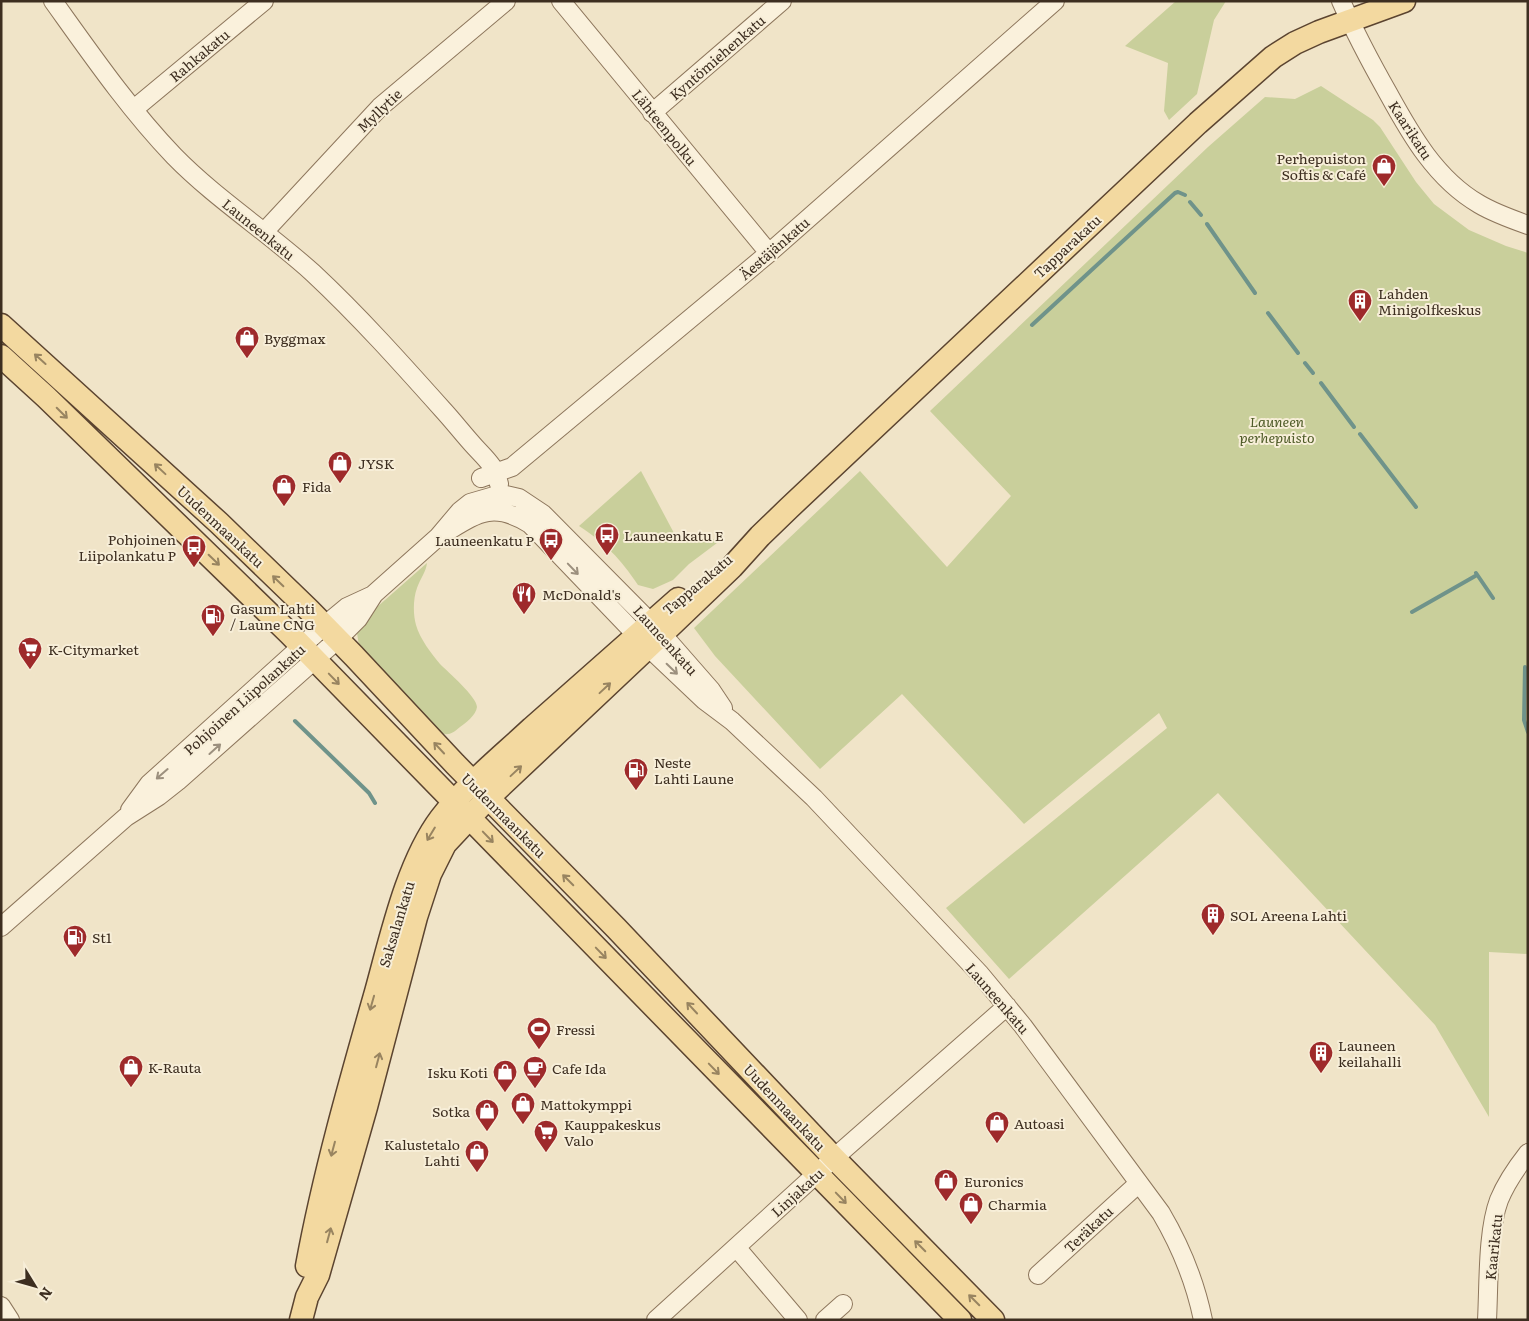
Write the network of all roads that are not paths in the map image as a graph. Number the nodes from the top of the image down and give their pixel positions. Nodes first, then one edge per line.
1 (53, 1) edge
2 (264, 1) edge
3 (506, 1) edge
4 (561, 1) edge
5 (782, 1) edge
6 (1055, 1) edge
7 (1404, 1) edge
8 (1345, 11) edge
9 (134, 109) junction
10 (652, 113) junction
11 (1528, 225) edge
12 (264, 232) junction
13 (768, 253) junction
14 (1, 325) edge
15 (1, 356) edge
16 (489, 476) junction
17 (494, 501) junction
18 (331, 633) junction
19 (650, 635) junction
20 (308, 653) junction
21 (480, 791) junction
22 (461, 809) junction
23 (1, 927) edge
24 (1006, 1006) junction
25 (1528, 1153) edge
26 (834, 1158) junction
27 (817, 1173) junction
28 (1139, 1183) junction
29 (736, 1247) junction
30 (1038, 1275) dead end
31 (843, 1304) dead end
32 (1, 1306) edge
33 (10, 1320) edge
34 (301, 1320) edge
35 (656, 1320) edge
36 (798, 1320) edge
37 (825, 1320) edge
38 (960, 1320) edge
39 (993, 1320) edge
40 (1203, 1320) edge
41 (1487, 1320) edge

1 - 9 street, Launeenkatu
2 - 9 street, Rahkakatu
3 - 12 street, Myllytie
4 - 10 street, Lähteenpolku
5 - 10 street, Kyntömiehenkatu
6 - 13 street, Äestäjänkatu
7 - 8 main road, Tapparakatu
8 - 11 street, Kaarikatu
8 - 19 main road, Tapparakatu
9 - 12 street, Launeenkatu
10 - 13 street, Lähteenpolku
12 - 16 street, Launeenkatu
13 - 16 street, Äestäjänkatu
18 -> 14 main road, Uudenmaankatu
15 -> 20 main road, Uudenmaankatu
16 - 17 street, Launeenkatu
17 - 18 street, Pohjoinen Liipolankatu
17 - 19 street, Launeenkatu
18 - 20 street, Pohjoinen Liipolankatu
21 -> 18 main road, Uudenmaankatu
19 - 21 main road, Saksalankatu
19 - 24 street, Launeenkatu
20 -> 22 main road, Uudenmaankatu
20 - 23 street, Pohjoinen Liipolankatu
21 - 22 main road, Saksalankatu
26 -> 21 main road, Uudenmaankatu
22 -> 27 main road, Uudenmaankatu
22 - 34 main road, Saksalankatu
24 - 26 street, Linjakatu
24 - 28 street, Launeenkatu
25 - 41 street, Kaarikatu
26 - 27 street, Linjakatu
39 -> 26 main road, Uudenmaankatu
27 - 29 street, Linjakatu
27 -> 38 main road, Uudenmaankatu
28 - 30 street, Teräkatu
28 - 40 street, Launeenkatu
29 - 35 street, Linjakatu
29 - 36 street
31 - 37 street
32 - 33 street

